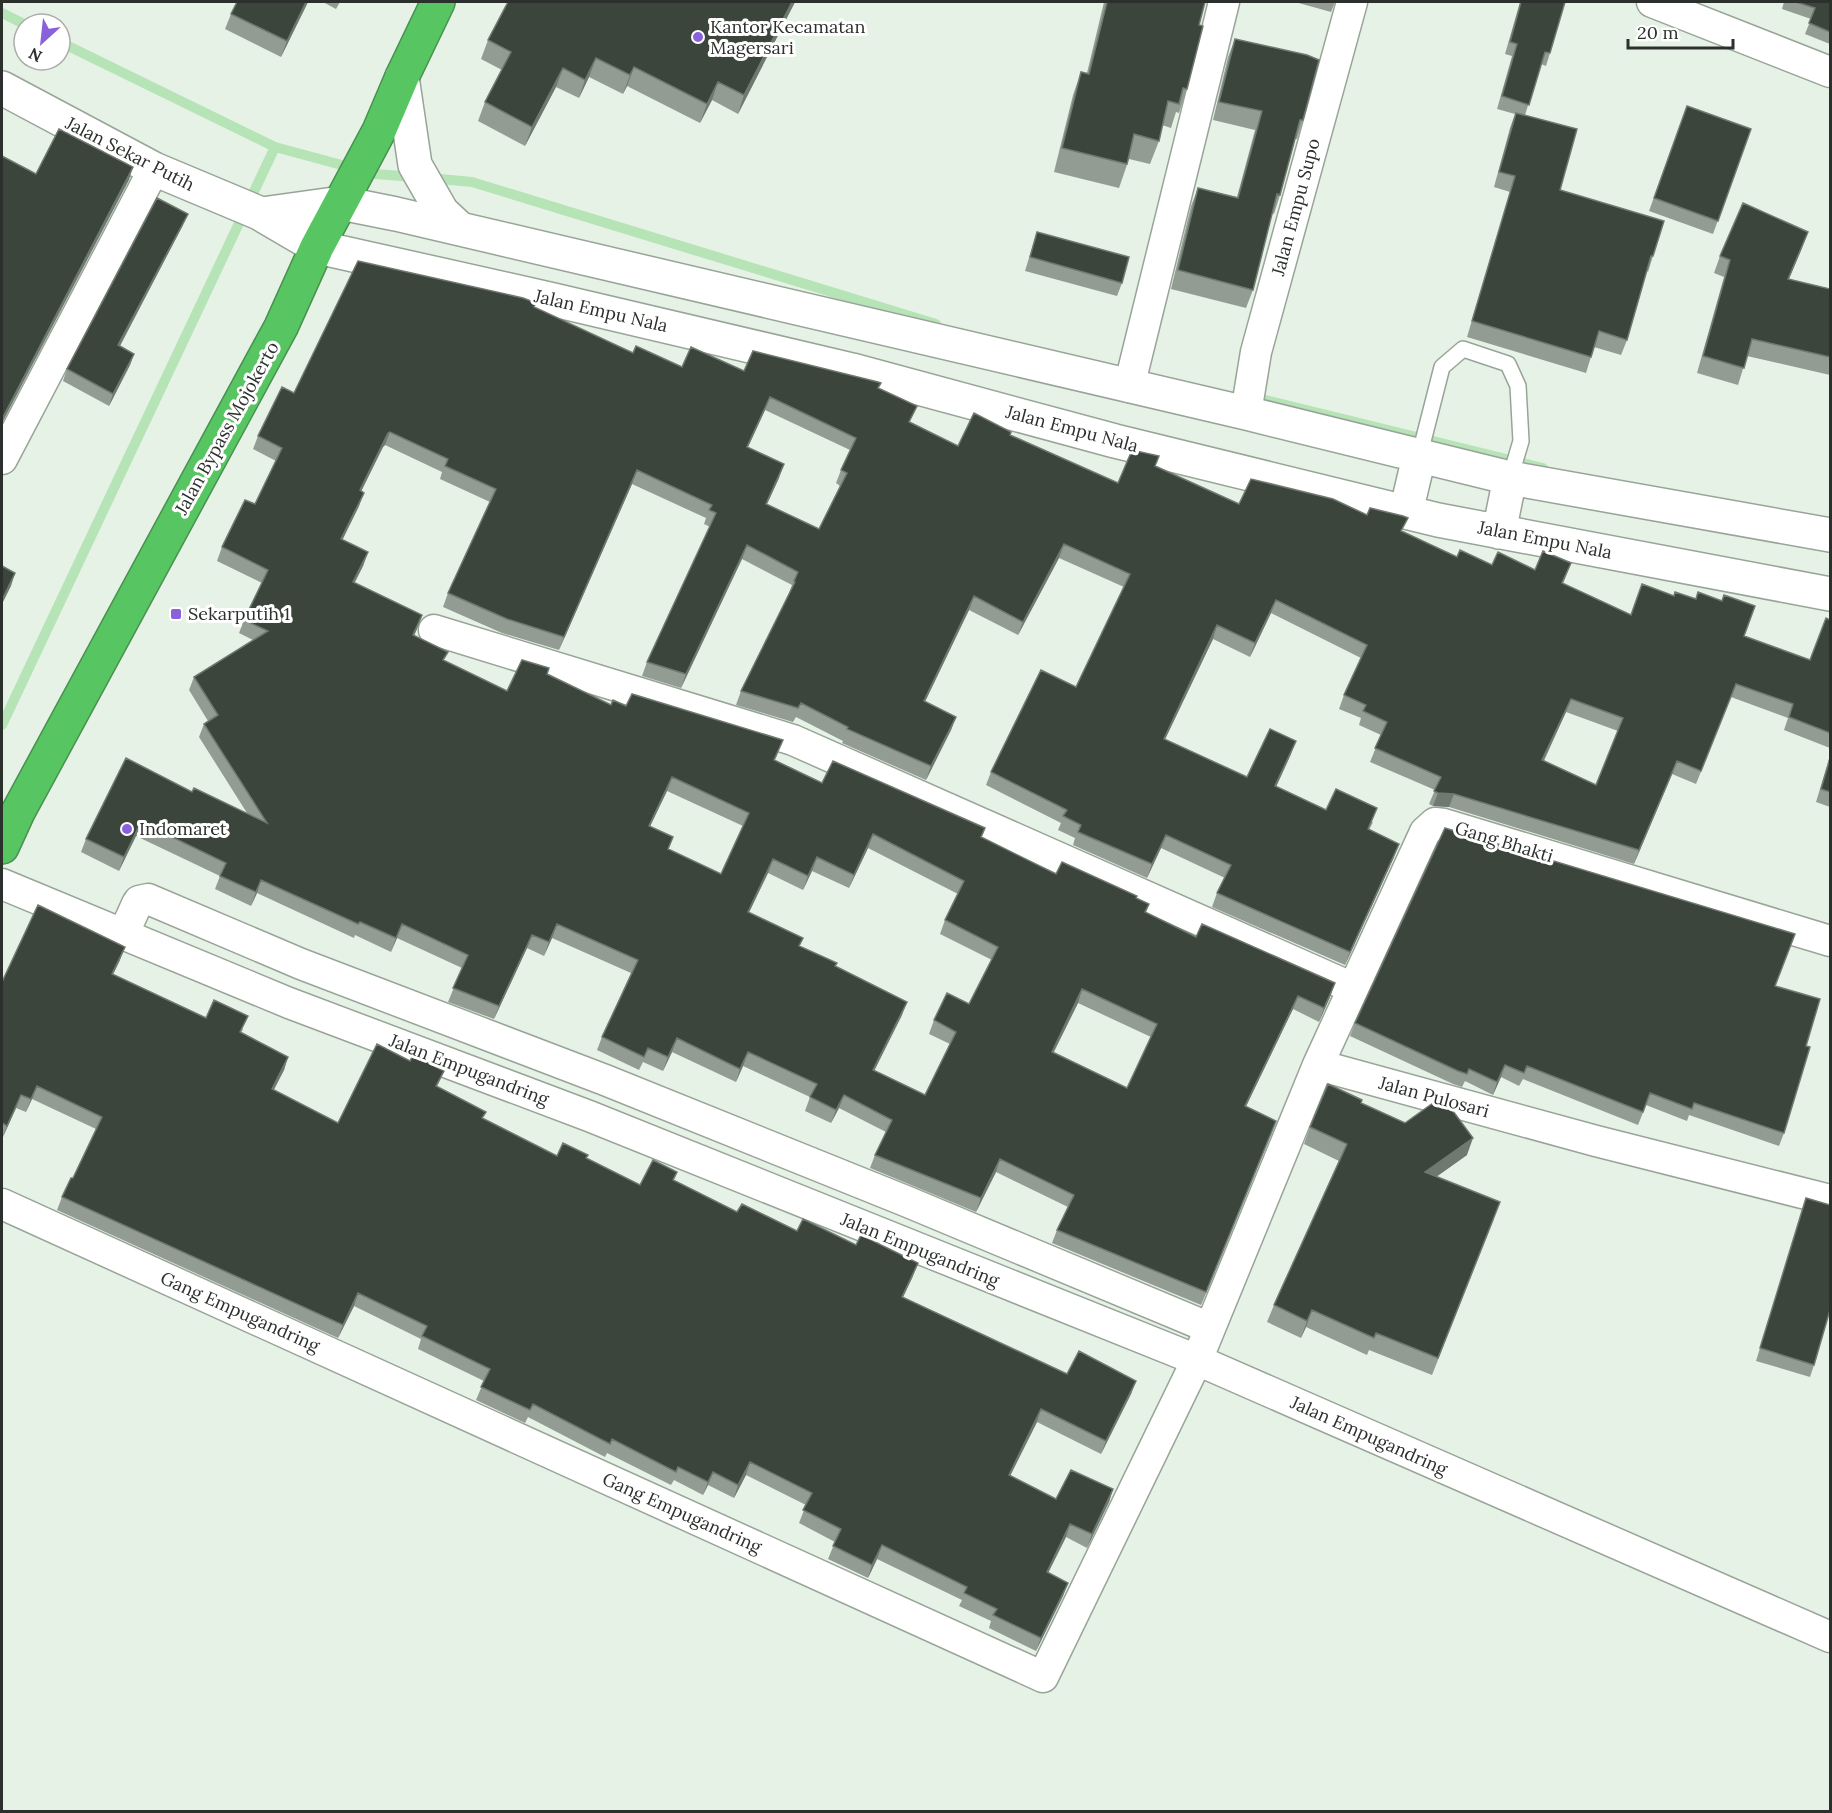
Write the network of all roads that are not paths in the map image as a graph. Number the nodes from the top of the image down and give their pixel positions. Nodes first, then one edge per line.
1 (438, 2) edge
2 (1224, 2) edge
3 (1352, 2) edge
4 (1652, 2) edge
5 (1717, 13) edge
6 (1830, 72) edge
7 (402, 77) junction
8 (2, 88) edge
9 (154, 169) junction
10 (347, 192) junction
11 (261, 213) junction
12 (450, 220) junction
13 (317, 247) junction
14 (1129, 387) junction
15 (1246, 413) junction
16 (1422, 443) junction
17 (2, 459) edge
18 (1515, 464) junction
19 (1406, 512) junction
20 (1499, 532) junction
21 (1830, 536) edge
22 (1830, 594) edge
23 (434, 630) dead end
24 (2, 847) edge
25 (2, 884) edge
26 (129, 920) junction
27 (1830, 941) edge
28 (295, 983) junction
29 (1353, 988) junction
30 (1318, 1065) junction
31 (597, 1097) junction
32 (1830, 1200) edge
33 (2, 1204) edge
34 (901, 1218) junction
35 (1204, 1342) junction
36 (1830, 1636) edge

1 - 7 highway, Jalan Bypass Mojokerto
2 - 14 street
3 - 15 street, Jalan Empu Supo
4 - 5 street
5 - 6 street
7 - 10 highway, Jalan Bypass Mojokerto
7 - 12 main road
8 - 9 main road, Jalan Sekar Putih
9 - 11 main road, Jalan Sekar Putih
9 - 17 street
10 - 11 main road
10 - 12 main road
10 - 13 highway, Jalan Bypass Mojokerto
11 - 13 main road, Jalan Sekar Putih
12 - 14 main road
13 - 19 main road, Jalan Empu Nala
13 - 24 highway, Jalan Bypass Mojokerto
14 - 15 main road
15 - 16 main road
16 - 18 main road
16 - 18 lane
16 - 19 main road
18 - 20 main road
18 - 21 main road
19 - 20 main road, Jalan Empu Nala
20 - 22 main road, Jalan Empu Nala
23 - 29 street
25 - 26 street, Jalan Empugandring
26 - 28 street, Jalan Empugandring
26 - 28 street
27 - 29 street, Gang Bhakti
28 - 31 street, Jalan Empugandring
28 - 31 street
29 - 30 street, Gang Bhakti
30 - 32 street, Jalan Pulosari
30 - 35 street
31 - 34 street, Jalan Empugandring
31 - 34 street
33 - 35 street, Gang Empugandring
34 - 35 street
34 - 35 street, Jalan Empugandring
35 - 36 street, Jalan Empugandring

